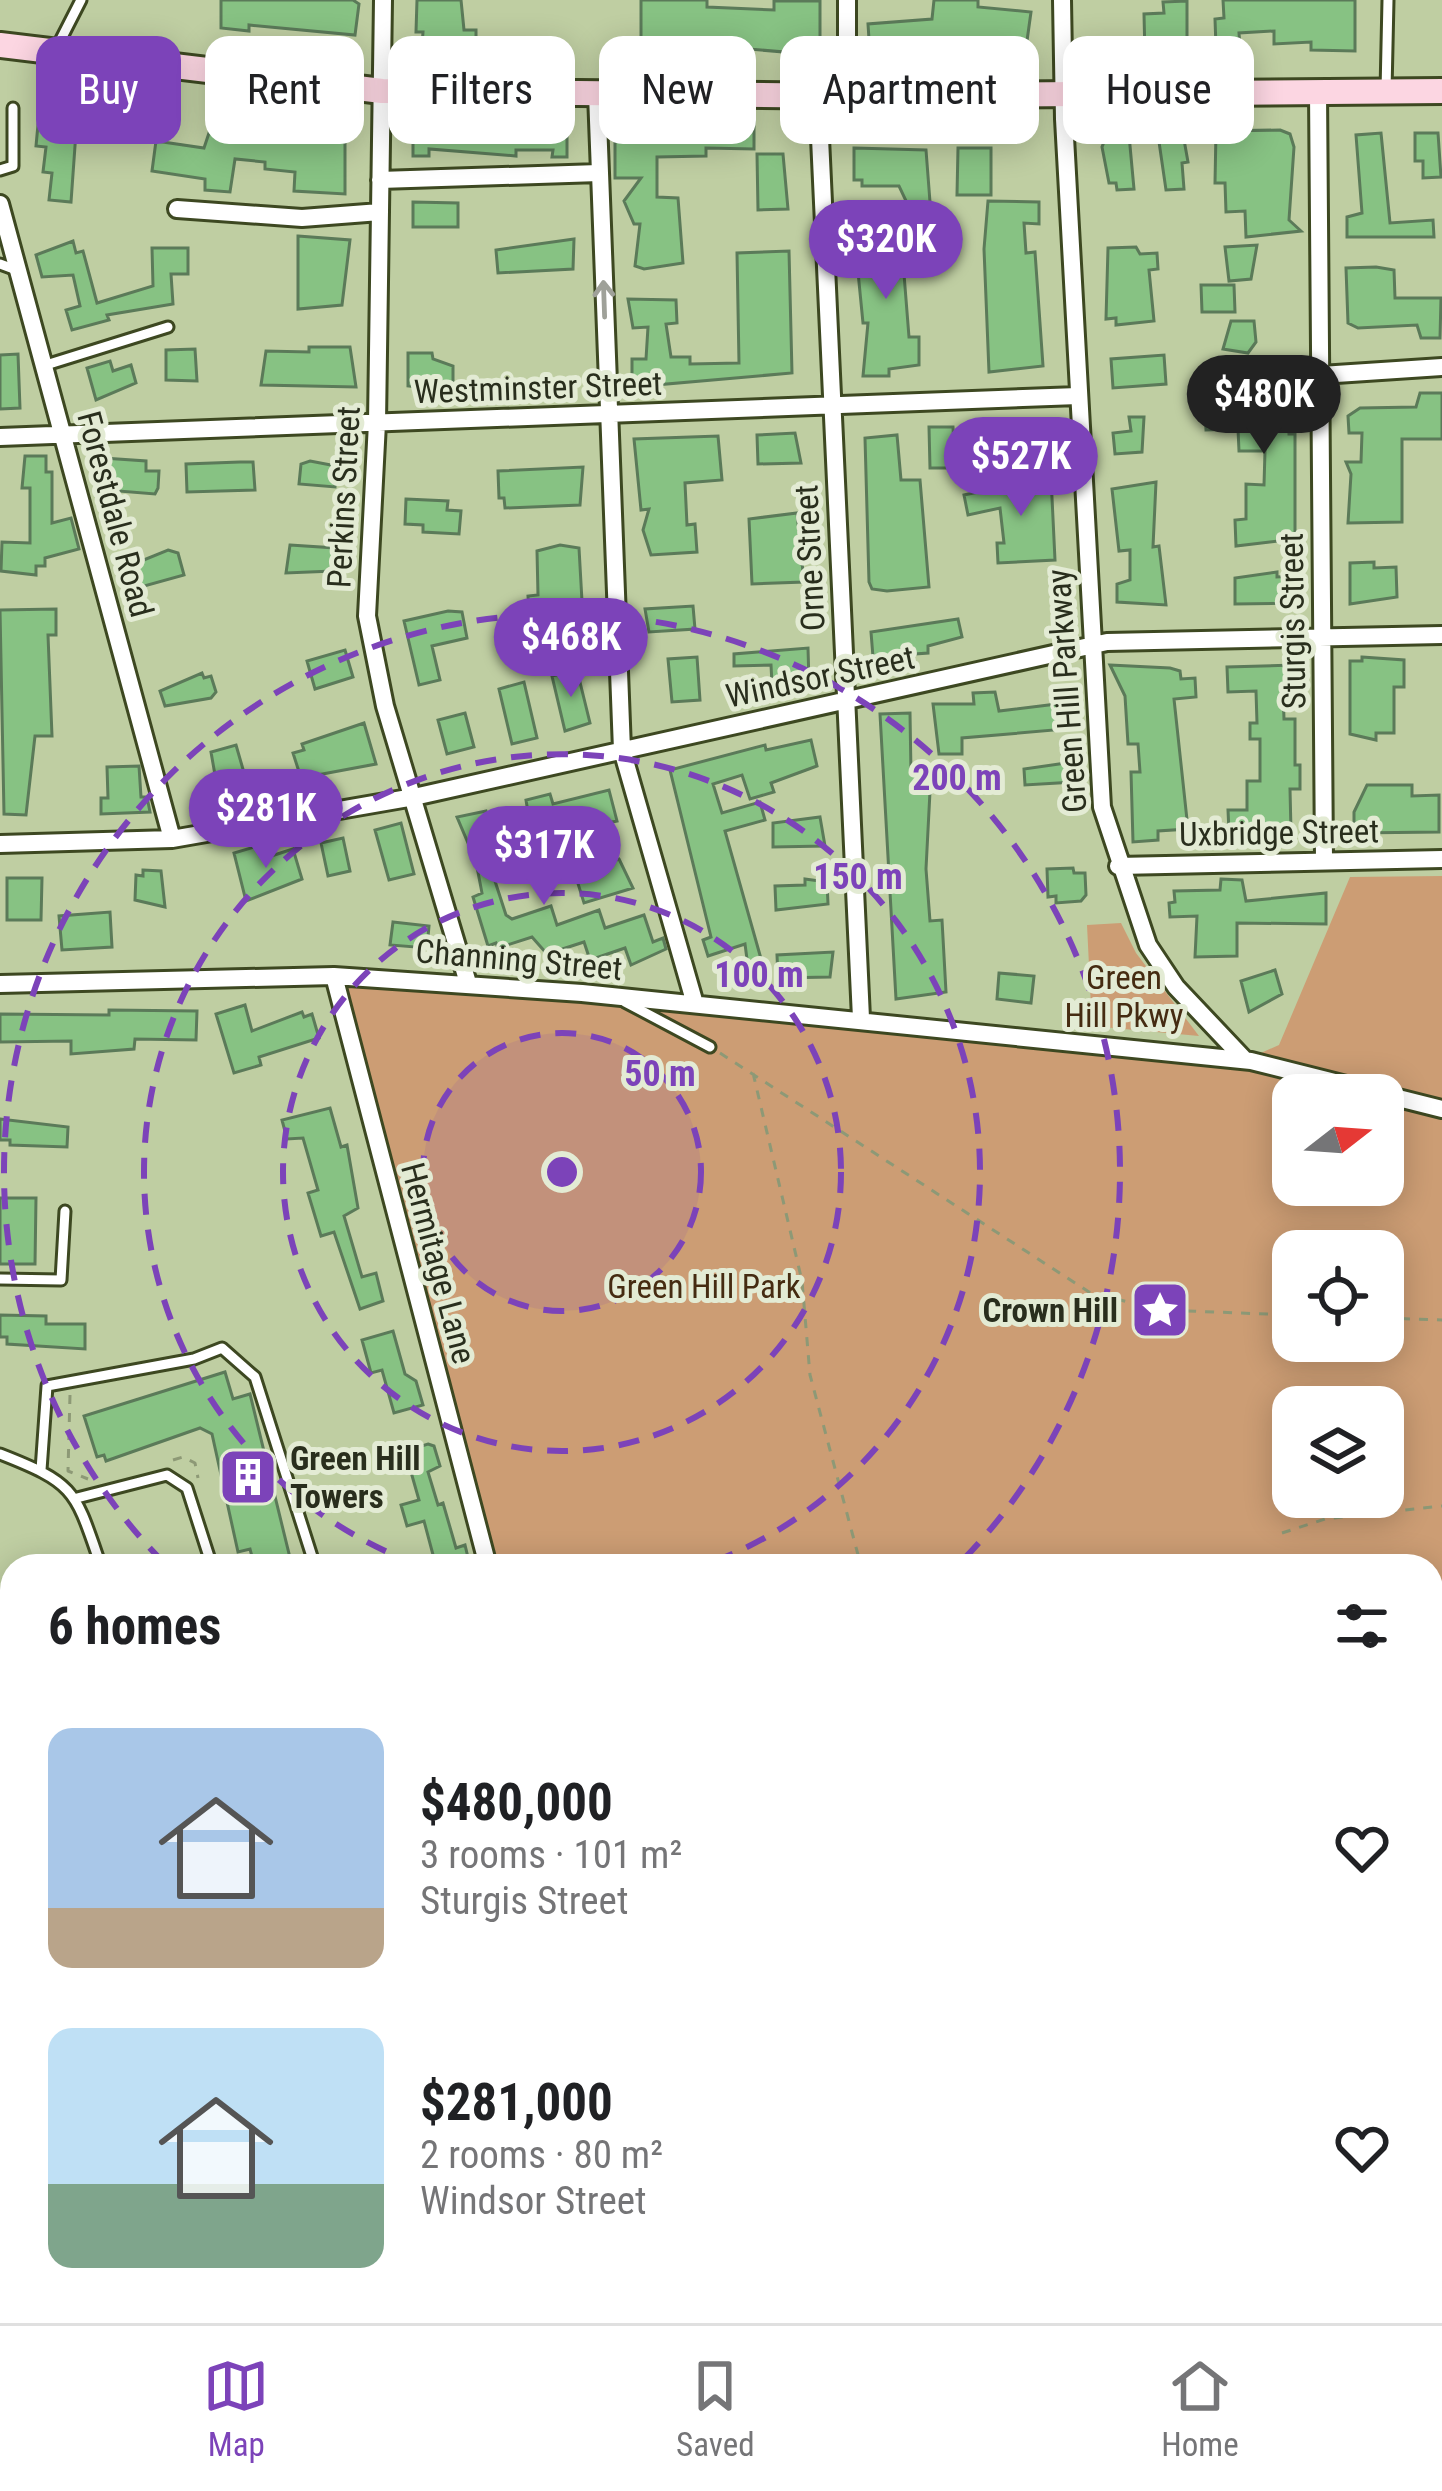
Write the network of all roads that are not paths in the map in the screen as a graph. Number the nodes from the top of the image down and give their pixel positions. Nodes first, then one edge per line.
1 (81, 0) edge
2 (383, 0) edge
3 (847, 0) edge
4 (1062, 0) edge
5 (1388, 0) edge
6 (63, 36) edge
7 (847, 36) edge
8 (0, 45) edge
9 (36, 50) edge
10 (181, 67) edge
11 (382, 91) junction
12 (1442, 91) edge
13 (1318, 92) junction
14 (1386, 92) junction
15 (1254, 93) edge
16 (597, 94) junction
17 (780, 95) edge
18 (1039, 96) edge
19 (1063, 96) joint
20 (13, 108) dead end
21 (820, 144) edge
22 (1065, 144) edge
23 (0, 170) edge
24 (598, 173) junction
25 (380, 180) junction
26 (0, 204) edge
27 (177, 209) dead end
28 (380, 212) junction
29 (0, 264) edge
30 (19, 271) junction
31 (168, 327) dead end
32 (46, 364) junction
33 (1442, 367) edge
34 (1322, 375) junction
35 (1078, 396) junction
36 (831, 407) junction
37 (609, 416) junction
38 (377, 423) junction
39 (65, 436) junction
40 (0, 437) edge
41 (1442, 635) edge
42 (1321, 639) junction
43 (1094, 647) junction
44 (848, 702) junction
45 (622, 750) junction
46 (414, 796) junction
47 (172, 839) junction
48 (0, 844) edge
49 (1442, 859) edge
50 (1324, 860) junction
51 (1118, 866) junction
52 (334, 976) junction
53 (468, 983) junction
54 (0, 984) edge
55 (615, 996) junction
56 (695, 1004) junction
57 (862, 1018) junction
58 (710, 1047) road end
59 (1245, 1060) junction
60 (1442, 1109) edge
61 (65, 1210) dead end
62 (0, 1279) edge
63 (0, 1454) edge
64 (41, 1470) junction
65 (77, 1498) junction
66 (97, 1554) edge
67 (208, 1554) edge
68 (312, 1554) edge
69 (485, 1554) edge

1 - 6 lane
2 - 11 street, Perkins Street
3 - 7 street
4 - 19 street, Green Hill Parkway
5 - 14 lane
8 - 9 main road
10 - 11 main road
11 - 16 main road
11 - 25 street, Perkins Street
12 - 14 main road
13 - 14 main road
13 - 15 main road
13 - 34 street, Sturgis Street
16 - 17 main road
16 - 24 street
18 - 19 main road
20 - 23 lane
21 - 36 street, Orne Street
22 - 35 street, Green Hill Parkway
24 - 25 street
37 -> 24 street
25 - 28 street, Perkins Street
26 - 30 street, Forestdale Road
27 - 28 street
28 - 38 street, Perkins Street
29 - 30 lane
30 - 32 street, Forestdale Road
31 - 32 lane
32 - 39 street, Forestdale Road
33 - 34 street
34 - 42 street, Sturgis Street
35 - 36 street, Westminster Street
35 - 43 street, Green Hill Parkway
36 - 37 street, Westminster Street
36 - 44 street, Orne Street
37 - 38 street, Westminster Street
37 - 45 street
38 - 39 street, Westminster Street
38 - 46 street, Perkins Street
39 - 40 street, Westminster Street
39 - 47 street, Forestdale Road
41 - 42 street, Windsor Street
42 - 43 street, Windsor Street
42 - 50 street, Sturgis Street
43 - 44 street, Windsor Street
43 - 51 street, Green Hill Parkway
44 - 45 street, Windsor Street
44 - 57 street, Orne Street
45 - 46 street, Windsor Street
45 - 56 street
46 - 47 street, Windsor Street
46 - 53 street, Perkins Street
47 - 48 street, Windsor Street
49 - 50 street, Uxbridge Street
50 - 51 street, Uxbridge Street
51 - 59 street, Green Hill Parkway
52 - 53 street, Channing Street
52 - 54 street, Channing Street
52 - 69 street, Hermitage Lane
53 - 55 street, Channing Street
55 - 56 street, Channing Street
55 - 58 lane
56 - 57 street, Channing Street
57 - 59 street, Channing Street
59 - 60 street
61 - 62 lane
63 - 64 lane
64 - 65 lane
64 - 68 lane
65 - 66 lane
65 - 67 lane

